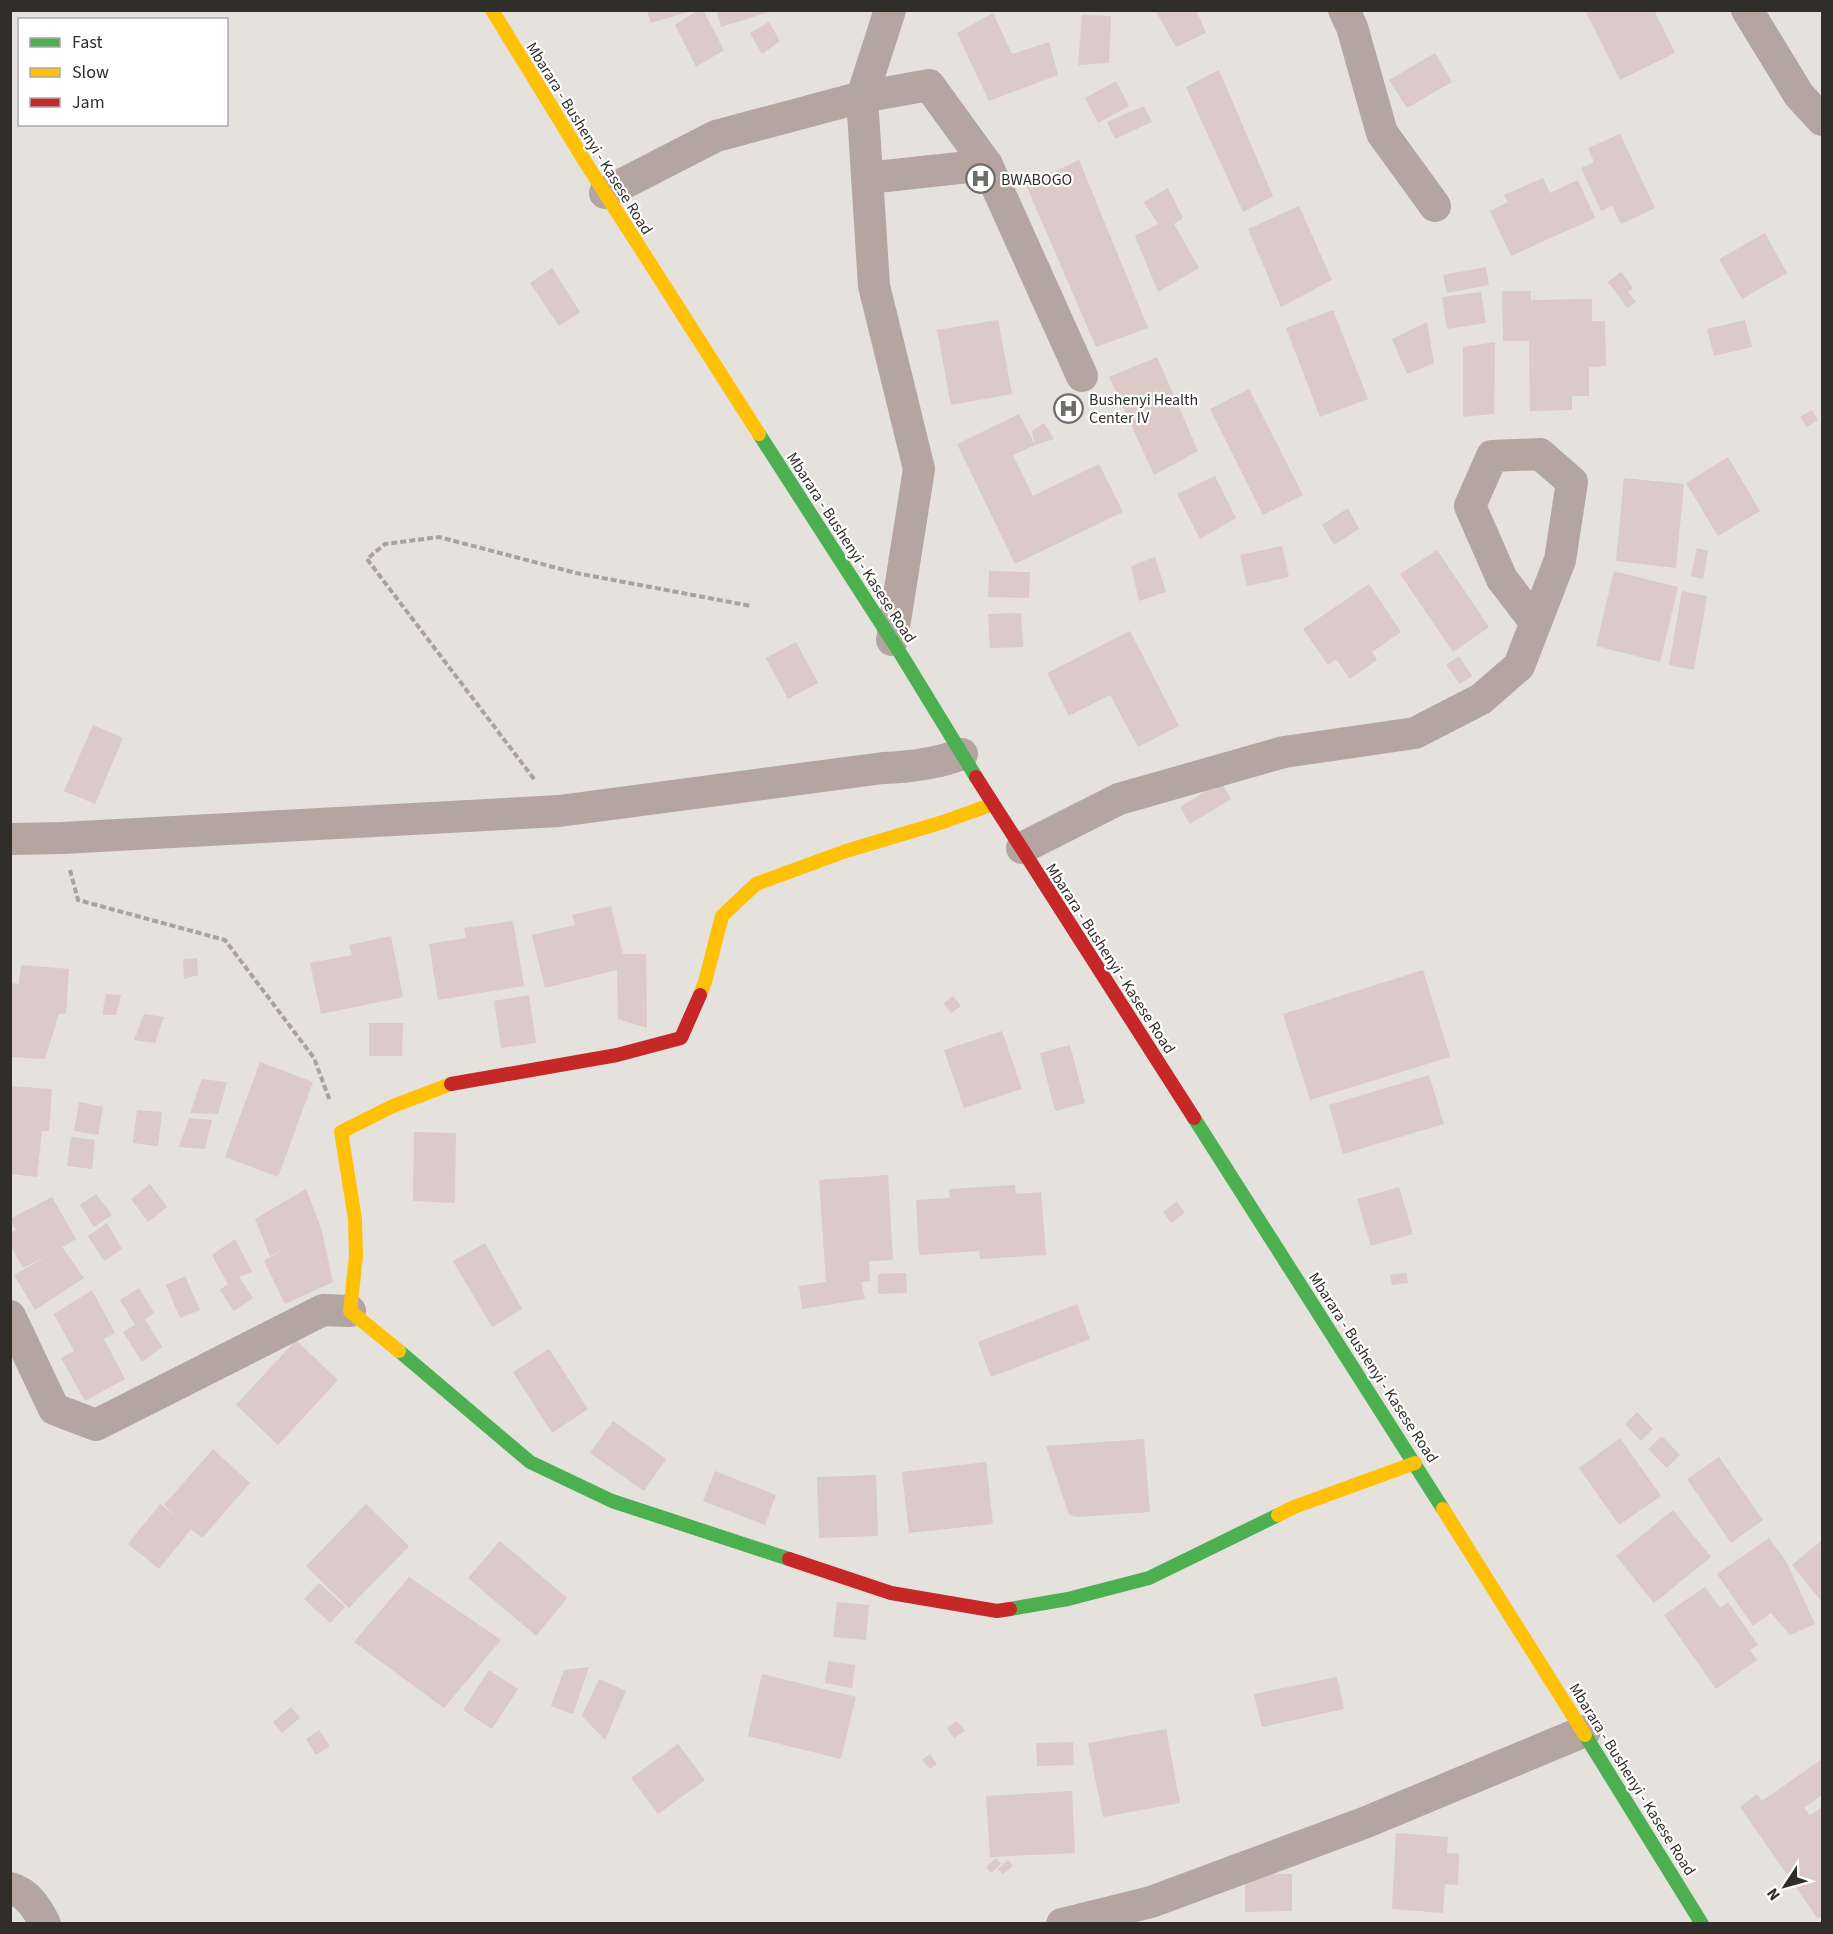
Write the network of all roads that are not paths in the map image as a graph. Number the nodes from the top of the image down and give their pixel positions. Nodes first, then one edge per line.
1 (492, 10) edge
2 (890, 10) edge
3 (1344, 10) edge
4 (1747, 10) edge
5 (862, 97) junction
6 (1822, 120) edge
7 (987, 165) junction
8 (867, 178) junction
9 (605, 193) junction
10 (1435, 206) dead end
11 (1082, 376) dead end
12 (1535, 622) junction
13 (892, 640) junction
14 (962, 754) junction
15 (993, 804) junction
16 (10, 839) edge
17 (1022, 848) junction
18 (350, 1311) junction
19 (10, 1316) edge
20 (1415, 1462) junction
21 (1585, 1731) junction
22 (10, 1888) edge
23 (1157, 1913) edge
24 (45, 1923) edge
25 (1062, 1923) edge
26 (1702, 1923) edge

1 - 9 main road, Mbarara - Bushenyi - Kasese Road
2 - 5 street
3 - 10 street
4 - 6 street
5 - 7 street
5 - 8 street
5 - 9 street
7 - 8 street
7 - 11 street
8 - 13 street
9 - 13 main road, Mbarara - Bushenyi - Kasese Road
12 - 12 street
12 - 17 street
13 - 14 main road, Mbarara - Bushenyi - Kasese Road
14 - 15 main road, Mbarara - Bushenyi - Kasese Road
14 - 16 street
15 - 17 main road, Mbarara - Bushenyi - Kasese Road
15 - 18 main road
17 - 20 main road, Mbarara - Bushenyi - Kasese Road
18 - 19 street
18 - 20 main road
20 - 21 main road, Mbarara - Bushenyi - Kasese Road
21 - 23 street
21 - 26 main road, Mbarara - Bushenyi - Kasese Road
22 - 24 street
23 - 25 street

